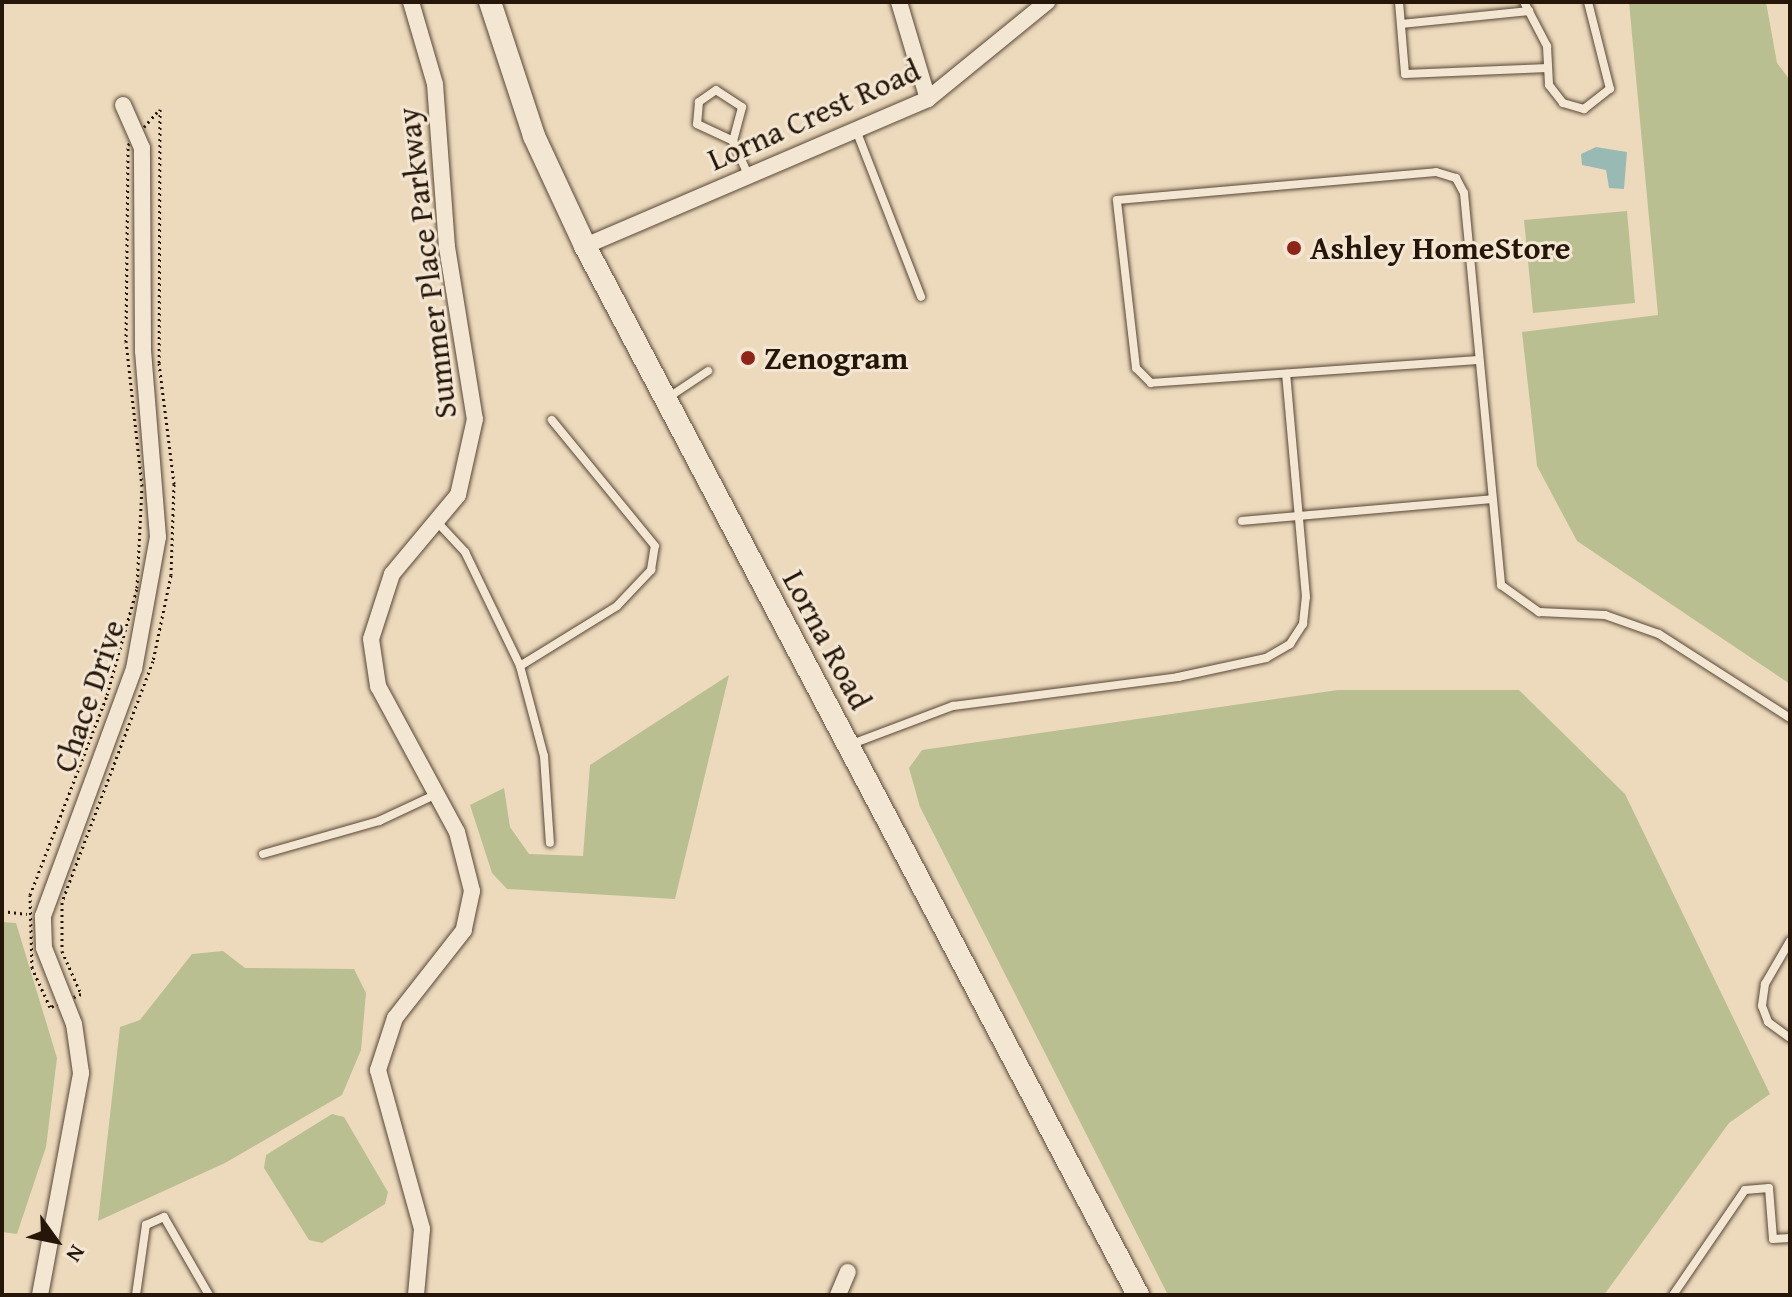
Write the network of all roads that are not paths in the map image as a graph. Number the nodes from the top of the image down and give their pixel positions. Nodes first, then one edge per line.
1 (411, 2) edge
2 (490, 2) edge
3 (899, 2) edge
4 (1047, 2) edge
5 (1399, 2) edge
6 (1588, 2) edge
7 (1527, 6) edge
8 (1401, 24) junction
9 (1548, 68) junction
10 (928, 99) junction
11 (123, 105) dead end
12 (856, 130) junction
13 (733, 141) junction
14 (749, 176) junction
15 (585, 246) junction
16 (921, 297) dead end
17 (1478, 360) junction
18 (708, 371) dead end
19 (1286, 374) junction
20 (665, 400) junction
21 (552, 420) dead end
22 (1491, 499) junction
23 (1299, 516) junction
24 (1242, 521) dead end
25 (438, 523) junction
26 (520, 666) junction
27 (1790, 718) edge
28 (847, 746) junction
29 (437, 794) junction
30 (550, 843) dead end
31 (263, 854) dead end
32 (1790, 941) edge
33 (1790, 1038) edge
34 (1790, 1238) edge
35 (848, 1272) dead end
36 (40, 1295) edge
37 (136, 1295) edge
38 (209, 1295) edge
39 (416, 1295) edge
40 (838, 1295) edge
41 (1138, 1295) edge
42 (1673, 1295) edge

1 - 25 street, Summer Place Parkway
2 - 15 street, Lorna Road
3 - 10 street
4 - 10 street, Lorna Crest Road
5 - 8 lane
6 - 9 lane
7 - 8 lane
7 - 9 lane
8 - 9 lane
10 - 12 street, Lorna Crest Road
11 - 36 street, Chace Drive
12 - 14 street, Lorna Crest Road
12 - 16 lane
13 - 13 lane
13 - 14 lane
14 - 15 street, Lorna Crest Road
15 - 20 street, Lorna Road
17 - 19 lane
17 - 19 lane
17 - 22 lane
18 - 20 lane
19 - 23 lane
20 - 28 street, Lorna Road
21 - 26 lane
22 - 23 lane
22 - 27 lane
23 - 24 lane
23 - 28 lane
25 - 26 lane
25 - 29 street, Summer Place Parkway
26 - 30 lane
28 - 41 street, Lorna Road
29 - 31 lane
29 - 39 street, Summer Place Parkway
32 - 33 lane
34 - 42 lane
35 - 40 street
37 - 38 lane

